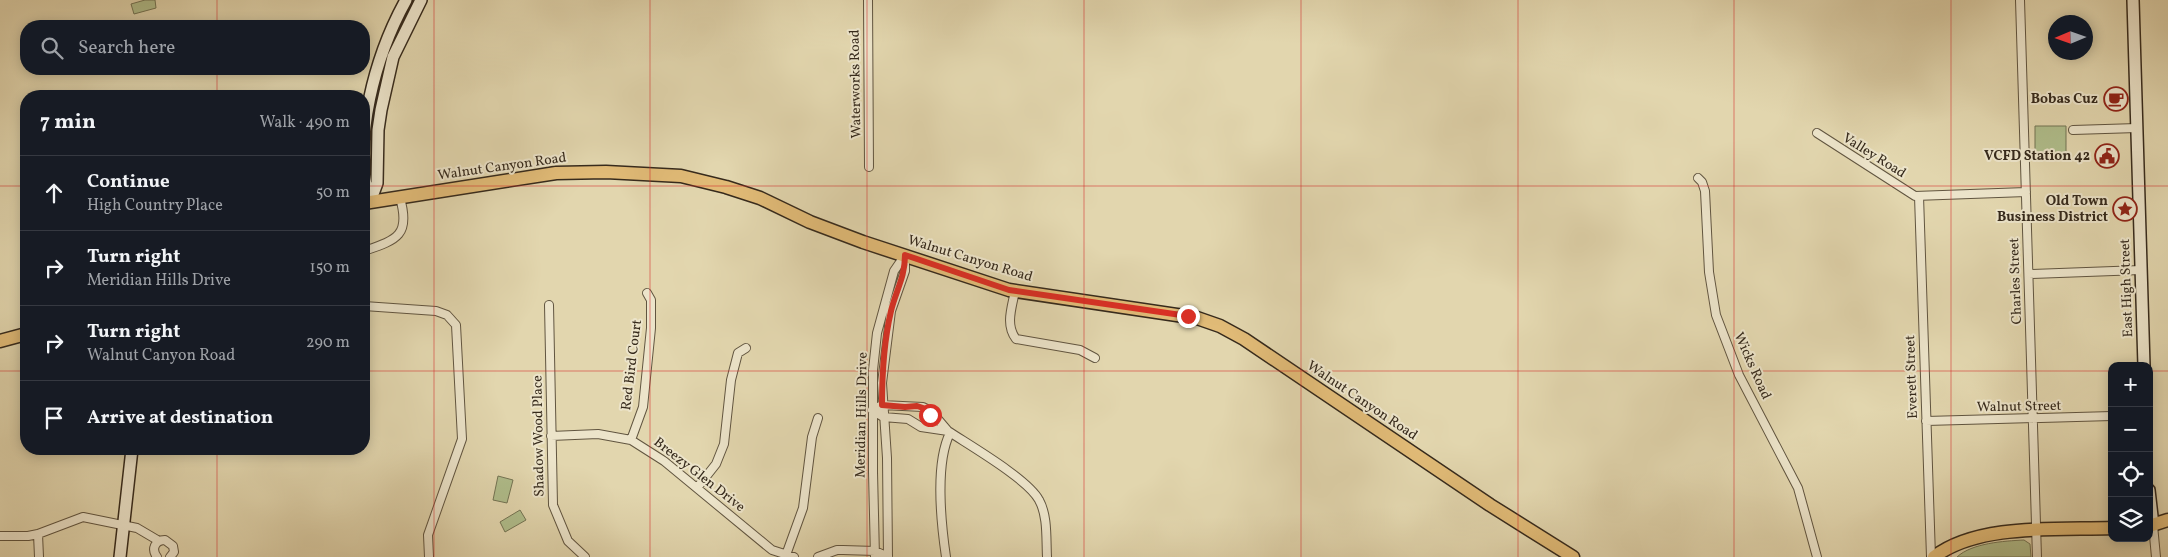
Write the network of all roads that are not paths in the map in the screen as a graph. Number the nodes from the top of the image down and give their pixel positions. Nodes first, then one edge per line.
1 (406, 0) edge
2 (421, 0) edge
3 (868, 0) edge
4 (2020, 0) edge
5 (2133, 0) edge
6 (370, 105) edge
7 (2137, 128) junction
8 (2073, 130) dead end
9 (1817, 133) dead end
10 (869, 167) dead end
11 (1698, 178) dead end
12 (2026, 192) junction
13 (1919, 196) junction
14 (370, 197) edge
15 (400, 198) junction
16 (370, 203) edge
17 (370, 249) edge
18 (905, 255) junction
19 (2141, 270) junction
20 (2029, 274) junction
21 (1015, 291) junction
22 (647, 293) dead end
23 (549, 305) dead end
24 (370, 306) edge
25 (20, 336) edge
26 (0, 341) edge
27 (746, 348) dead end
28 (1096, 358) dead end
29 (2144, 362) edge
30 (882, 405) junction
31 (872, 410) junction
32 (929, 410) junction
33 (2108, 416) edge
34 (883, 417) junction
35 (818, 418) dead end
36 (2034, 420) junction
37 (1926, 421) junction
38 (921, 427) junction
39 (949, 432) junction
40 (551, 436) junction
41 (631, 440) junction
42 (131, 455) edge
43 (698, 488) junction
44 (2168, 520) edge
45 (2153, 524) edge
46 (2153, 525) edge
47 (124, 526) junction
48 (2108, 528) edge
49 (2168, 528) edge
50 (2036, 531) junction
51 (38, 534) junction
52 (0, 536) edge
53 (2153, 538) edge
54 (159, 541) junction
55 (875, 554) edge
56 (786, 555) junction
57 (831, 555) edge
58 (40, 557) edge
59 (120, 557) edge
60 (157, 557) edge
61 (170, 557) edge
62 (429, 557) edge
63 (585, 557) edge
64 (794, 557) edge
65 (818, 557) edge
66 (888, 557) edge
67 (946, 557) edge
68 (1047, 557) edge
69 (1573, 557) edge
70 (1816, 557) edge
71 (1933, 557) edge
72 (2037, 557) edge
73 (2156, 557) edge

1 - 6 street
2 - 14 street
3 - 10 street, Waterworks Road
4 - 12 street, Charles Street
5 - 7 street, East High Street
7 - 8 street
7 - 19 street, East High Street
9 - 13 street, Valley Road
11 - 70 street, Wicks Road
12 - 13 street
12 - 20 street, Charles Street
13 - 37 street, Everett Street
15 - 16 main road, Walnut Canyon Road
15 - 17 street
15 - 18 main road, Walnut Canyon Road
18 - 21 main road, Walnut Canyon Road
18 - 30 street, Meridian Hills Drive
18 - 31 street, Meridian Hills Drive
19 - 20 street
19 - 29 street, East High Street
20 - 36 street, Charles Street
21 - 28 street
21 - 69 main road, Walnut Canyon Road
22 - 41 street, Red Bird Court
23 - 40 street, Shadow Wood Place
24 - 62 street
25 - 26 main road
27 - 43 street
30 - 31 street
30 - 32 street
30 - 34 street, Meridian Hills Drive
31 - 34 street
31 - 55 street, Meridian Hills Drive
32 - 38 street
32 - 39 street
33 - 36 street, Walnut Street
34 - 38 street
34 - 66 street, Meridian Hills Drive
35 - 56 street
36 - 37 street, Walnut Street
36 - 50 street, Charles Street
37 - 71 street, Everett Street
38 - 39 street
39 - 67 street
39 - 68 street
40 - 41 street, Breezy Glen Drive
40 - 63 street, Shadow Wood Place
41 - 43 street, Breezy Glen Drive
42 - 47 street
43 - 56 street, Breezy Glen Drive
44 - 45 main road
46 - 49 main road
47 - 51 street
47 - 54 street
47 - 59 street
48 - 50 main road
50 - 71 main road
50 - 72 street, Charles Street
51 - 52 street
51 - 58 street
53 - 73 street
54 - 60 street
54 - 61 street
55 - 57 street
55 - 66 street
56 - 64 street, Breezy Glen Drive
57 - 65 street

